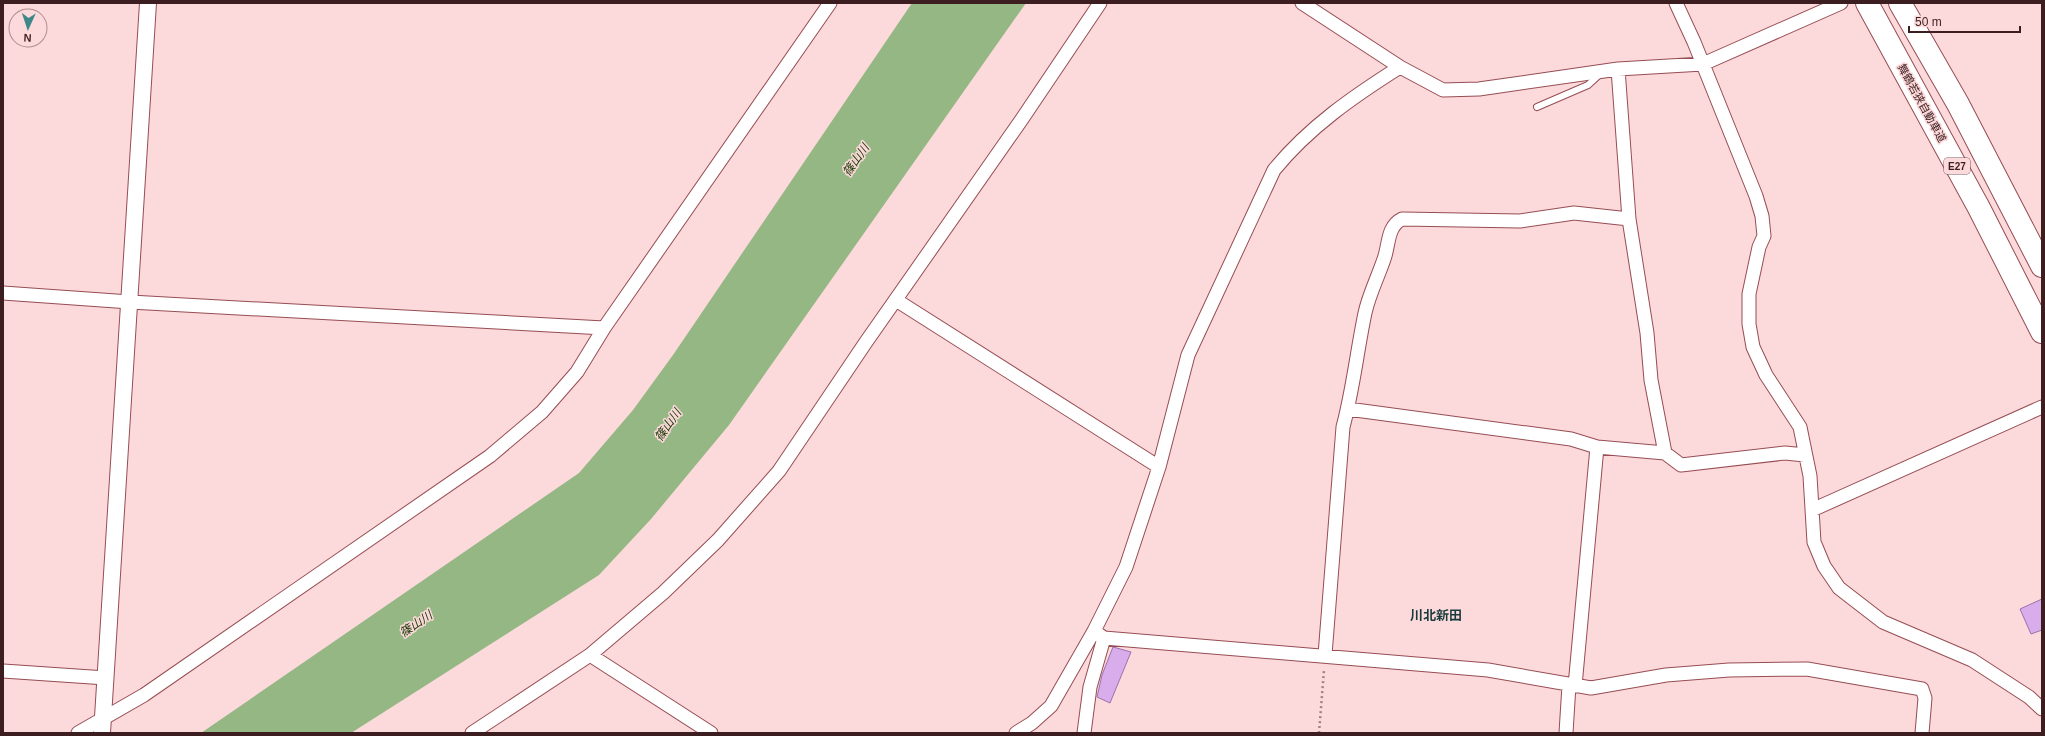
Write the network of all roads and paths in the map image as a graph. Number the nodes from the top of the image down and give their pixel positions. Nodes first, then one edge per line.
1 (148, 3) edge
2 (830, 3) edge
3 (1100, 3) edge
4 (1302, 3) edge
5 (1676, 3) edge
6 (1842, 3) edge
7 (1867, 3) edge
8 (1900, 3) edge
9 (1703, 64) junction
10 (1400, 67) junction
11 (1618, 69) junction
12 (1603, 71) junction
13 (1537, 107) dead end
14 (1629, 219) junction
15 (2042, 266) edge
16 (3, 293) edge
17 (896, 300) junction
18 (130, 302) junction
19 (604, 328) junction
20 (2042, 332) edge
21 (2042, 407) edge
22 (1348, 409) junction
23 (1597, 447) junction
24 (1665, 453) junction
25 (1805, 455) junction
26 (1159, 467) junction
27 (1812, 510) junction
28 (1099, 635) junction
29 (590, 655) junction
30 (1324, 655) junction
31 (3, 672) edge
32 (106, 678) junction
33 (1572, 686) junction
34 (2042, 709) edge
35 (102, 727) edge
36 (78, 733) edge
37 (472, 733) edge
38 (711, 733) edge
39 (1016, 733) edge
40 (1084, 733) edge
41 (1319, 733) edge
42 (1566, 733) edge
43 (1922, 733) edge

1 - 18 street
2 - 19 street
3 - 17 street
4 - 10 street
5 - 9 street
6 - 9 street
7 - 20 highway, 舞鶴若狭自動車道 / E27
8 - 15 highway, E27
9 - 11 street
9 - 25 street
10 - 12 street
10 - 26 street
11 - 12 street
11 - 14 street
12 - 13 lane
14 - 22 street
14 - 24 street
16 - 18 street
17 - 26 street
17 - 29 street
18 - 19 street
18 - 32 street
19 - 35 street
21 - 27 street
22 - 23 street
22 - 30 street
23 - 24 street
23 - 33 street
24 - 25 street
25 - 27 street
26 - 28 street
27 - 34 street
28 - 30 street
28 - 39 street
28 - 40 street
29 - 37 street
29 - 38 street
30 - 33 street
30 - 41 path
31 - 32 street
32 - 35 street
33 - 42 street
33 - 43 street
35 - 36 street

